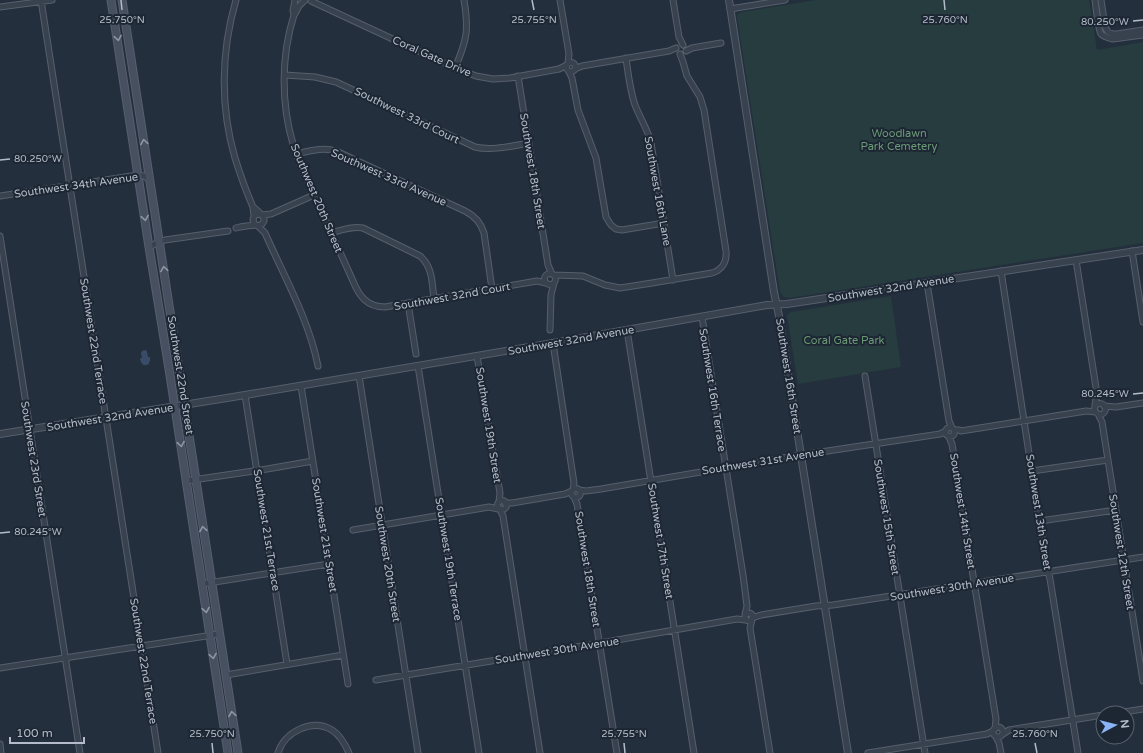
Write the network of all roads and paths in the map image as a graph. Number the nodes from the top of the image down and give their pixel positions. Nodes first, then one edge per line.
1 (41, 0) edge
2 (52, 0) edge
3 (112, 0) edge
4 (122, 0) edge
5 (236, 0) edge
6 (295, 0) edge
7 (305, 0) edge
8 (464, 0) edge
9 (560, 0) edge
10 (673, 0) edge
11 (729, 0) edge
12 (785, 0) edge
13 (1094, 0) edge
14 (1101, 0) edge
15 (311, 1) edge
16 (0, 7) edge
17 (730, 9) junction
18 (294, 14) junction
19 (1143, 30) edge
20 (1106, 34) junction
21 (1143, 35) edge
22 (721, 43) dead end
23 (681, 49) junction
24 (626, 58) junction
25 (571, 67) junction
26 (455, 68) junction
27 (285, 75) junction
28 (518, 76) junction
29 (529, 143) junction
30 (296, 154) junction
31 (138, 175) junction
32 (150, 181) junction
33 (70, 185) junction
34 (314, 195) junction
35 (0, 196) edge
36 (253, 207) junction
37 (271, 214) junction
38 (261, 215) junction
39 (253, 218) junction
40 (264, 222) junction
41 (664, 223) junction
42 (257, 225) junction
43 (244, 226) junction
44 (236, 228) dead end
45 (228, 231) dead end
46 (264, 232) junction
47 (331, 233) junction
48 (0, 236) edge
49 (160, 242) junction
50 (149, 247) junction
51 (1143, 250) edge
52 (1132, 251) junction
53 (1076, 260) junction
54 (548, 265) junction
55 (1001, 271) junction
56 (553, 275) junction
57 (545, 276) junction
58 (565, 276) junction
59 (673, 280) junction
60 (537, 281) junction
61 (554, 282) junction
62 (927, 282) junction
63 (547, 283) junction
64 (492, 289) junction
65 (156, 294) junction
66 (551, 295) junction
67 (168, 296) junction
68 (434, 299) junction
69 (368, 303) joint
70 (408, 304) junction
71 (777, 304) junction
72 (702, 317) junction
73 (1143, 322) edge
74 (550, 330) dead end
75 (627, 330) junction
76 (552, 343) junction
77 (416, 354) dead end
78 (478, 356) junction
79 (318, 366) dead end
80 (418, 366) junction
81 (358, 376) junction
82 (865, 376) dead end
83 (301, 386) junction
84 (1097, 394) junction
85 (245, 395) junction
86 (1143, 403) edge
87 (185, 405) junction
88 (1095, 405) junction
89 (1103, 405) junction
90 (175, 406) junction
91 (1116, 407) junction
92 (1086, 411) junction
93 (1097, 413) junction
94 (1105, 413) junction
95 (106, 417) junction
96 (1025, 421) junction
97 (1102, 422) junction
98 (30, 429) junction
99 (950, 432) junction
100 (0, 434) edge
101 (875, 444) junction
102 (801, 455) junction
103 (1108, 460) junction
104 (313, 461) junction
105 (726, 468) junction
106 (257, 470) junction
107 (1032, 471) junction
108 (196, 479) junction
109 (651, 480) junction
110 (186, 481) junction
111 (576, 493) junction
112 (502, 505) junction
113 (1116, 510) junction
114 (442, 515) junction
115 (1040, 521) junction
116 (382, 526) junction
117 (353, 530) dead end
118 (1143, 557) edge
119 (1124, 560) junction
120 (329, 564) junction
121 (1048, 572) junction
122 (273, 573) junction
123 (212, 583) junction
124 (974, 583) junction
125 (202, 584) junction
126 (900, 595) junction
127 (825, 605) junction
128 (749, 617) junction
129 (675, 630) junction
130 (220, 634) junction
131 (210, 635) junction
132 (600, 643) junction
133 (141, 646) junction
134 (343, 655) junction
135 (525, 655) junction
136 (65, 658) junction
137 (287, 664) junction
138 (465, 665) junction
139 (0, 668) edge
140 (226, 675) junction
141 (405, 675) junction
142 (216, 676) junction
143 (376, 680) dead end
144 (1143, 681) edge
145 (348, 684) dead end
146 (1095, 716) edge
147 (1072, 720) junction
148 (998, 732) junction
149 (0, 744) edge
150 (923, 744) junction
151 (1, 753) edge
152 (80, 753) edge
153 (158, 753) edge
154 (228, 753) edge
155 (238, 753) edge
156 (278, 753) edge
157 (349, 753) edge
158 (418, 753) edge
159 (479, 753) edge
160 (540, 753) edge
161 (617, 753) edge
162 (694, 753) edge
163 (770, 753) edge
164 (848, 753) edge
165 (868, 753) edge
166 (925, 753) edge
167 (1001, 753) edge
168 (1078, 753) edge

1 - 2 street
1 - 16 street
1 - 33 street, Southwest 22nd Terrace
3 -> 31 main road, Southwest 22nd Street
32 -> 4 main road, Southwest 22nd Street
5 - 36 street
6 - 18 street, Southwest 20th Street
7 - 18 street, Southwest 20th Street
8 - 26 street
9 - 25 street
10 - 23 street
11 - 17 street, Southwest 16th Street
12 - 17 street
13 - 20 street
14 - 20 street
15 - 26 street, Coral Gate Drive
17 - 71 street, Southwest 16th Street
18 - 27 street, Southwest 20th Street
19 - 20 street
20 - 21 street
22 - 23 street, Coral Gate Drive
23 - 24 street, Coral Gate Drive
23 - 59 street
24 - 25 street, Coral Gate Drive
24 - 41 street, Southwest 16th Lane
25 - 28 street, Coral Gate Drive
25 - 41 street
26 - 28 street, Coral Gate Drive
27 - 29 street, Southwest 33rd Court
27 - 30 street, Southwest 20th Street
28 - 29 street, Southwest 18th Street
29 - 54 street, Southwest 18th Street
30 - 34 street, Southwest 20th Street
30 - 64 street, Southwest 33rd Avenue
31 - 32 street, Southwest 34th Avenue
31 - 33 street, Southwest 34th Avenue
31 -> 50 main road, Southwest 22nd Street
32 - 49 main road, Southwest 22nd Street
33 - 35 street, Southwest 34th Avenue
33 - 95 street, Southwest 22nd Terrace
34 - 37 street
34 - 47 street, Southwest 20th Street
36 - 38 street
36 - 39 street
37 - 38 street
37 - 40 street
38 - 39 street
38 - 40 street
39 - 42 street
39 - 43 street
40 - 42 street
40 - 46 street
41 - 59 street, Southwest 16th Lane
42 - 43 street
42 - 46 street
43 - 44 street
45 - 49 street
46 - 79 street
47 - 68 street
47 - 69 street, Southwest 20th Street
48 - 98 street, Southwest 23rd Street
49 - 50 street
67 -> 49 main road, Southwest 22nd Street
50 - 65 main road, Southwest 22nd Street
51 - 52 street, Southwest 32nd Avenue
52 - 53 street, Southwest 32nd Avenue
52 - 73 street
53 - 55 street, Southwest 32nd Avenue
53 - 84 street
54 - 56 street, Southwest 18th Street
54 - 57 street, Southwest 18th Street
55 - 62 street, Southwest 32nd Avenue
55 - 96 street, Southwest 13th Street
56 - 57 street
56 - 58 street
56 - 61 street
57 - 60 street, Southwest 32nd Court
57 - 63 street
58 - 59 street
58 - 61 street
60 - 63 street, Southwest 32nd Court
60 - 64 street, Southwest 32nd Court
61 - 63 street
61 - 66 street
62 - 71 street, Southwest 32nd Avenue
62 - 99 street
63 - 66 street
64 - 68 street, Southwest 32nd Court
65 - 67 main road
65 - 90 main road, Southwest 22nd Street
66 - 74 street
67 - 87 main road, Southwest 22nd Street
68 - 70 street, Southwest 32nd Court
69 - 70 street, Southwest 32nd Court
70 - 77 street
71 - 72 street, Southwest 32nd Avenue
71 - 102 street, Southwest 16th Street
72 - 75 street, Southwest 32nd Avenue
72 - 105 street, Southwest 16th Terrace
75 - 76 street, Southwest 32nd Avenue
75 - 109 street, Southwest 17th Street
76 - 78 street, Southwest 32nd Avenue
76 - 111 street
78 - 80 street, Southwest 32nd Avenue
78 - 112 street, Southwest 19th Street
80 - 81 street, Southwest 32nd Avenue
80 - 114 street, Southwest 19th Terrace
81 - 83 street, Southwest 32nd Avenue
81 - 116 street, Southwest 20th Street
82 - 101 street, Southwest 15th Street
83 - 85 street, Southwest 32nd Avenue
83 - 104 street, Southwest 21st Street
84 - 88 street
84 - 89 street
85 - 87 street, Southwest 32nd Avenue
85 - 106 street, Southwest 21st Terrace
86 - 91 street
87 - 90 street, Southwest 32nd Avenue
87 - 108 main road, Southwest 22nd Street
88 - 89 street
88 - 92 street
88 - 93 street
89 - 91 street
89 - 94 street
90 - 95 street, Southwest 32nd Avenue
90 -> 110 main road, Southwest 22nd Street
91 - 94 street
92 - 93 street
92 - 96 street
93 - 94 street
93 - 97 street, Southwest 12th Street
94 - 97 street, Southwest 12th Street
95 - 98 street, Southwest 32nd Avenue
95 - 133 street, Southwest 22nd Terrace
96 - 99 street
96 - 107 street, Southwest 13th Street
97 - 103 street, Southwest 12th Street
98 - 100 street, Southwest 32nd Avenue
98 - 136 street, Southwest 23rd Street
99 - 101 street, Southwest 31st Avenue
99 - 124 street, Southwest 14th Street
101 - 102 street, Southwest 31st Avenue
101 - 126 street, Southwest 15th Street
102 - 105 street, Southwest 31st Avenue
102 - 127 street, Southwest 16th Street
103 - 107 street
103 - 113 street, Southwest 12th Street
104 - 106 street
104 - 120 street, Southwest 21st Street
105 - 109 street, Southwest 31st Avenue
105 - 128 street, Southwest 16th Terrace
106 - 108 street
106 - 122 street, Southwest 21st Terrace
107 - 115 street, Southwest 13th Street
108 - 110 street
123 -> 108 main road, Southwest 22nd Street
109 - 111 street, Southwest 31st Avenue
109 - 129 street, Southwest 17th Street
110 - 125 main road, Southwest 22nd Street
111 - 112 street
111 - 132 street, Southwest 18th Street
112 - 114 street
112 - 135 street
113 - 115 street
113 - 119 street, Southwest 12th Street
114 - 116 street
114 - 138 street, Southwest 19th Terrace
115 - 121 street, Southwest 13th Street
116 - 117 street
116 - 141 street, Southwest 20th Street
118 - 119 street, Southwest 30th Avenue
119 - 121 street, Southwest 30th Avenue
119 - 144 street, Southwest 12th Street
120 - 122 street
120 - 134 street, Southwest 21st Street
121 - 124 street, Southwest 30th Avenue
121 - 147 street, Southwest 13th Street
122 - 123 street
122 - 137 street, Southwest 21st Terrace
123 - 125 street
123 - 130 main road, Southwest 22nd Street
124 - 126 street, Southwest 30th Avenue
124 - 148 street, Southwest 14th Street
125 -> 131 main road, Southwest 22nd Street
126 - 127 street, Southwest 30th Avenue
126 - 150 street, Southwest 15th Street
127 - 128 street, Southwest 30th Avenue
127 - 164 street, Southwest 16th Street
128 - 129 street, Southwest 30th Avenue
128 - 163 street, Southwest 16th Terrace
129 - 132 street, Southwest 30th Avenue
129 - 162 street, Southwest 17th Street
130 - 131 street
130 - 140 main road, Southwest 22nd Street
131 - 133 street
131 -> 142 main road, Southwest 22nd Street
132 - 135 street, Southwest 30th Avenue
132 - 161 street, Southwest 18th Street
133 - 136 street
133 - 153 street, Southwest 22nd Terrace
134 - 137 street
134 - 145 street, Southwest 21st Street
135 - 138 street, Southwest 30th Avenue
135 - 160 street
136 - 139 street
136 - 152 street, Southwest 23rd Street
137 - 140 street
138 - 141 street, Southwest 30th Avenue
138 - 159 street, Southwest 19th Terrace
140 - 142 main road
155 -> 140 main road, Southwest 22nd Street
141 - 143 street, Southwest 30th Avenue
141 - 158 street, Southwest 20th Street
142 - 154 main road, Southwest 22nd Street
146 - 147 street
147 - 148 street
147 - 168 street, Southwest 13th Street
148 - 150 street
148 - 167 street, Southwest 14th Street
149 - 151 street
150 - 165 street
150 - 166 street, Southwest 15th Street
156 - 157 street

